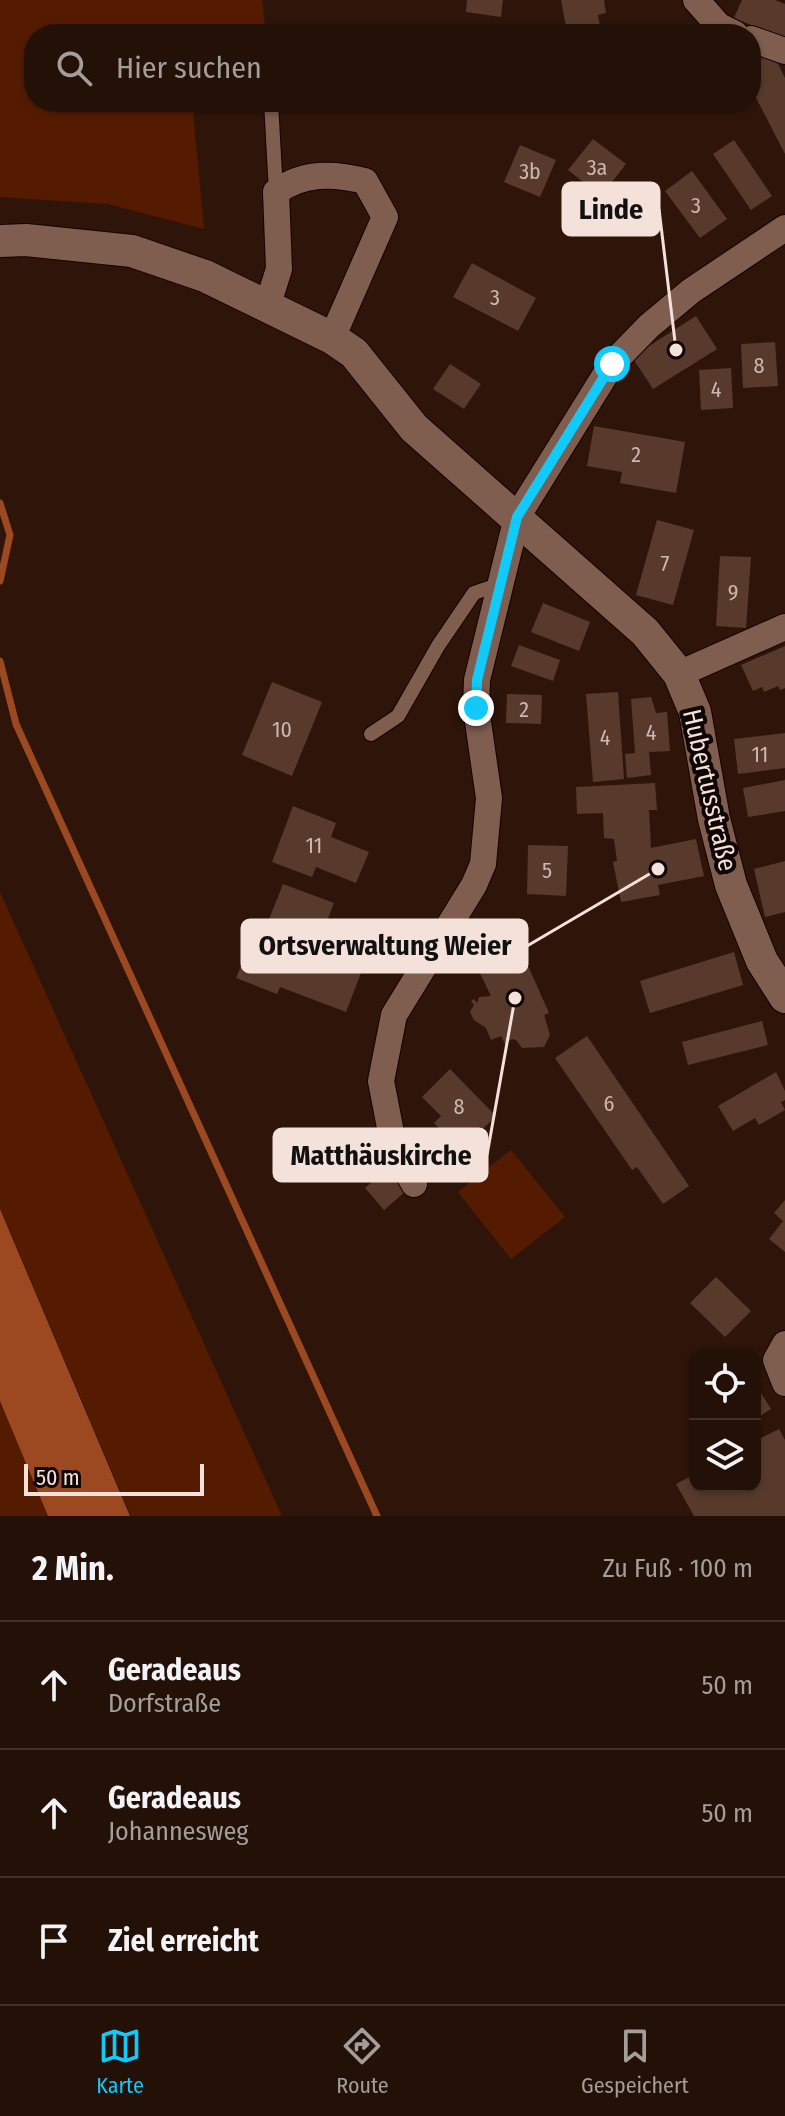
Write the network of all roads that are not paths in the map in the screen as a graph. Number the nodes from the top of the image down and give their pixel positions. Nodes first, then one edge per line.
1 (696, 0) edge
2 (717, 24) edge
3 (761, 43) edge
4 (785, 51) edge
5 (272, 112) edge
6 (276, 192) junction
7 (785, 228) edge
8 (0, 241) edge
9 (267, 307) junction
10 (332, 338) junction
11 (517, 517) junction
12 (500, 584) junction
13 (785, 627) edge
14 (679, 674) junction
15 (371, 734) dead end
16 (785, 997) edge
17 (414, 1184) dead end
18 (785, 1344) edge
19 (785, 1383) edge

1 - 2 street
3 - 4 street
5 - 6 lane
6 - 9 street
6 - 10 street
7 - 11 street
8 - 9 street, Hubertusstraße
9 - 10 street, Hubertusstraße
10 - 11 street, Hubertusstraße
11 - 12 street
11 - 14 street, Hubertusstraße
12 - 15 lane
12 - 17 street
13 - 14 street
14 - 16 street, Hubertusstraße
18 - 19 street

